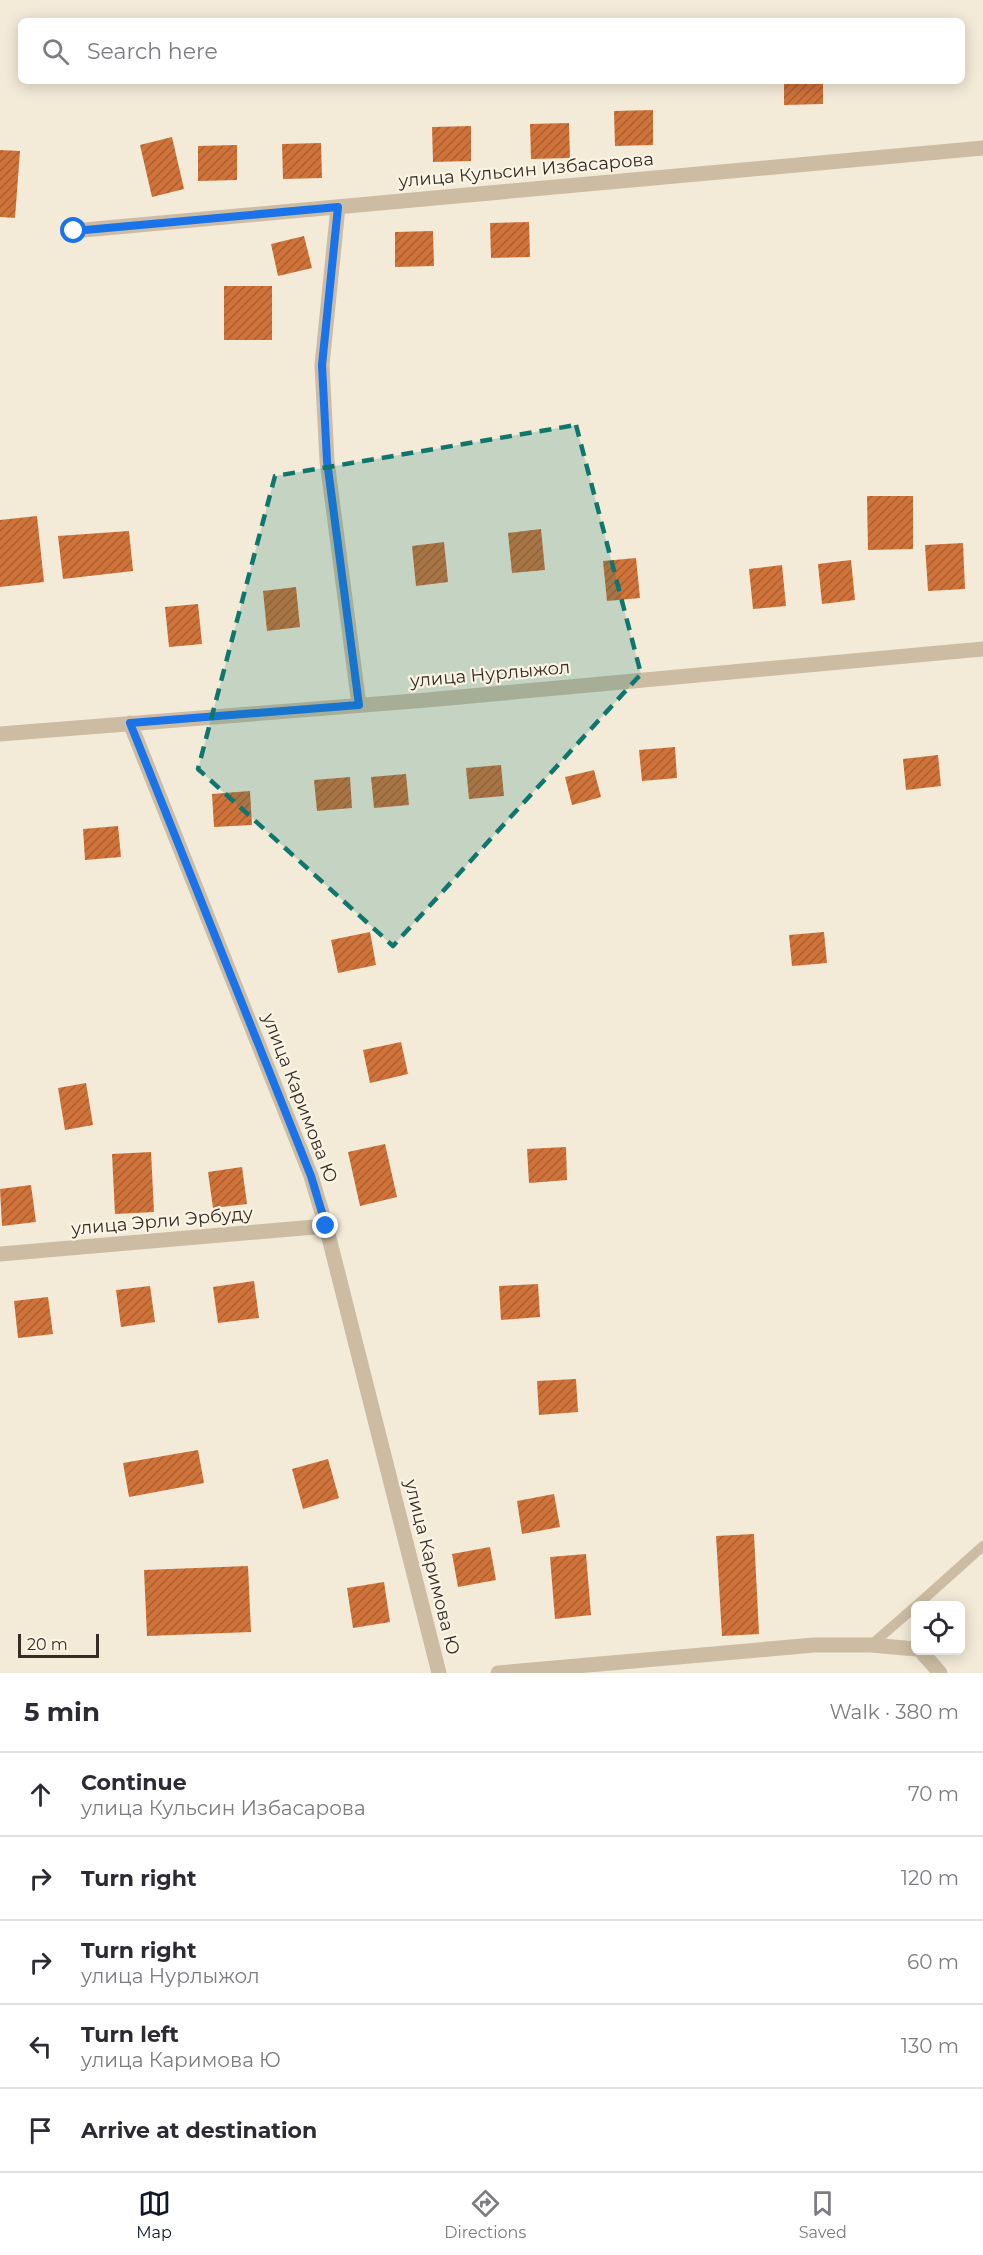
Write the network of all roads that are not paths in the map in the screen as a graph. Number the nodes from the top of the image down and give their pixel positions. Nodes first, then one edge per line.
1 (983, 148) edge
2 (338, 207) junction
3 (74, 231) dead end
4 (983, 649) edge
5 (359, 705) junction
6 (130, 723) junction
7 (0, 734) edge
8 (326, 1226) junction
9 (0, 1254) edge
10 (983, 1546) edge
11 (922, 1601) edge
12 (911, 1610) edge
13 (871, 1645) junction
14 (911, 1649) edge
15 (924, 1655) edge
16 (439, 1673) edge
17 (498, 1673) edge
18 (940, 1673) edge

1 - 2 street, улица Кульсин Избасарова
2 - 3 street, улица Кульсин Избасарова
2 - 5 street
4 - 5 street, улица Нурлыжол
5 - 6 street, улица Нурлыжол
6 - 7 street, улица Нурлыжол
6 - 8 street, улица Каримова Ю
8 - 9 street, улица Эрли Эрбуду
8 - 16 street, улица Каримова Ю
10 - 11 lane
12 - 13 lane
13 - 14 street
13 - 17 street
15 - 18 street

